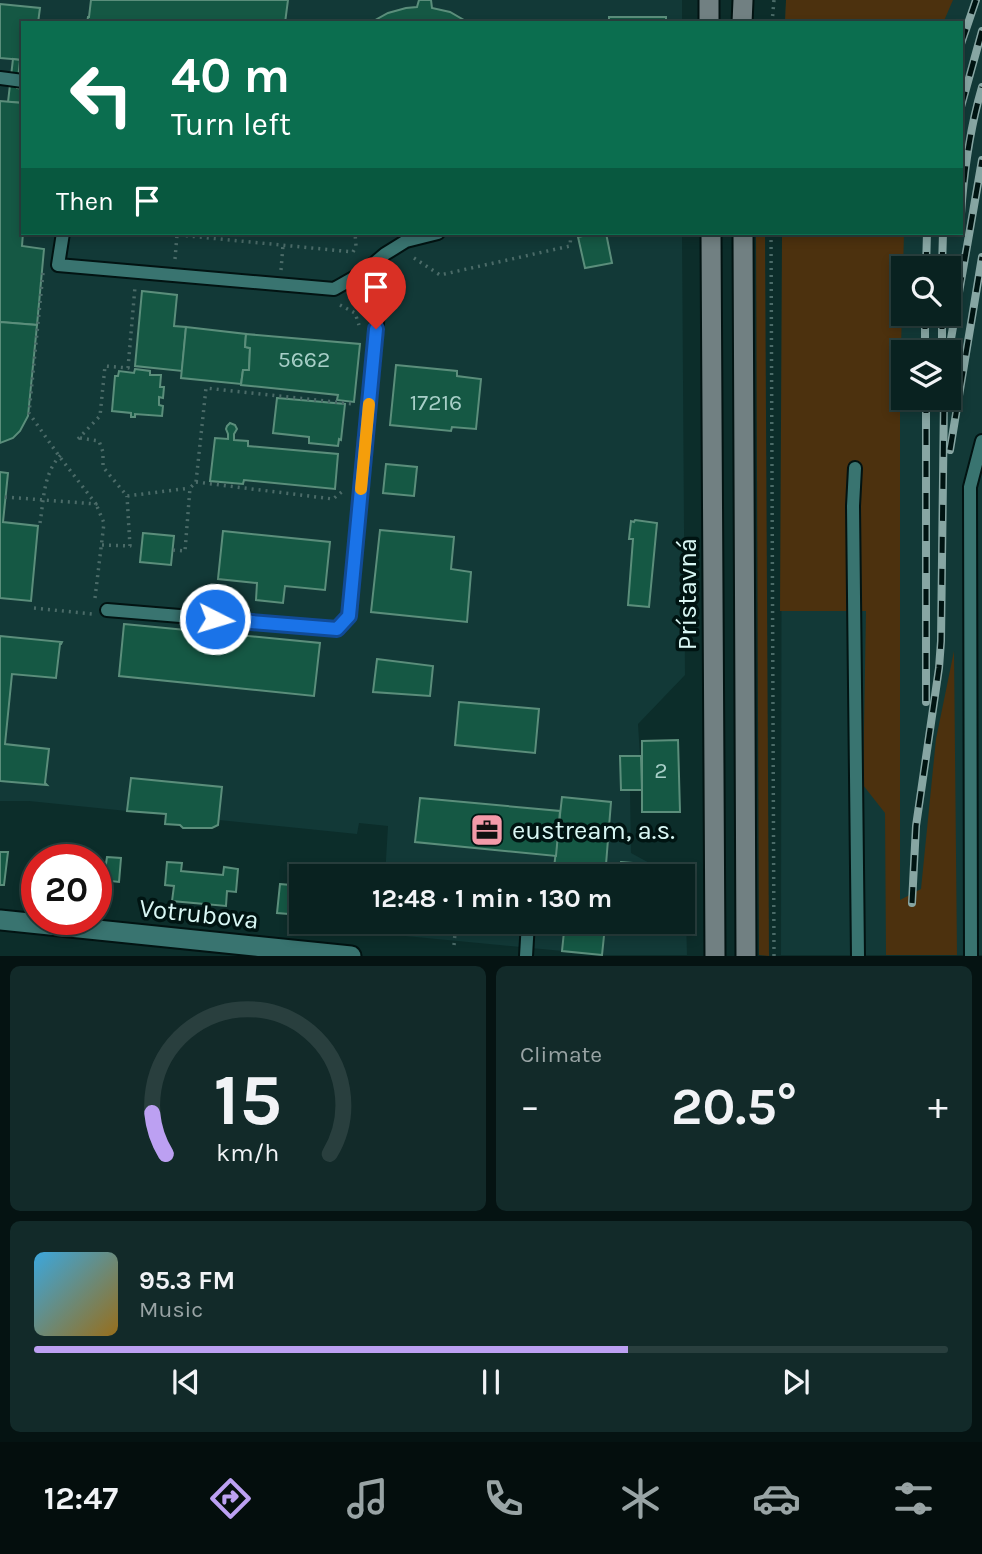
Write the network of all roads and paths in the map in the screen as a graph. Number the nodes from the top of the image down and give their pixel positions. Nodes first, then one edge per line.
1 (709, 0) edge
2 (743, 0) edge
3 (774, 0) edge
4 (709, 21) edge
5 (742, 21) edge
6 (772, 21) edge
7 (0, 78) edge
8 (21, 81) edge
9 (63, 235) edge
10 (179, 235) edge
11 (355, 235) edge
12 (430, 235) edge
13 (571, 235) edge
14 (710, 235) edge
15 (743, 235) edge
16 (771, 235) edge
17 (411, 256) dead end
18 (44, 261) dead end
19 (364, 272) junction
20 (136, 285) dead end
21 (339, 304) dead end
22 (362, 332) dead end
23 (206, 381) dead end
24 (206, 388) junction
25 (355, 404) dead end
26 (982, 440) edge
27 (64, 452) dead end
28 (59, 456) junction
29 (855, 468) dead end
30 (196, 482) junction
31 (348, 487) dead end
32 (190, 488) junction
33 (127, 496) junction
34 (5, 497) dead end
35 (44, 500) junction
36 (96, 504) junction
37 (40, 523) dead end
38 (101, 545) junction
39 (173, 550) dead end
40 (95, 600) dead end
41 (34, 608) dead end
42 (107, 610) dead end
43 (93, 614) dead end
44 (0, 920) edge
45 (455, 934) edge
46 (527, 934) edge
47 (454, 945) dead end
48 (351, 956) edge
49 (526, 956) edge
50 (715, 956) edge
51 (746, 956) edge
52 (774, 956) edge
53 (858, 956) edge
54 (971, 956) edge

1 - 4 main road
2 - 5 main road
3 - 6 path
7 - 8 lane
9 - 19 lane
10 - 11 path
12 - 19 lane
13 - 17 path
14 - 50 main road, Prístavná
15 - 51 main road
16 - 52 path
18 - 28 path
19 - 42 lane
20 - 33 path
21 - 22 path
23 - 24 path
24 - 25 path
24 - 30 path
26 - 54 lane
27 - 28 path
28 - 35 path
28 - 36 path
29 - 53 lane
30 - 31 path
30 - 32 path
32 - 33 path
32 - 39 path
33 - 38 path
34 - 35 path
35 - 36 path
35 - 37 path
36 - 38 path
38 - 40 path
41 - 43 path
44 - 48 street, Votrubova
45 - 47 path
46 - 49 lane

